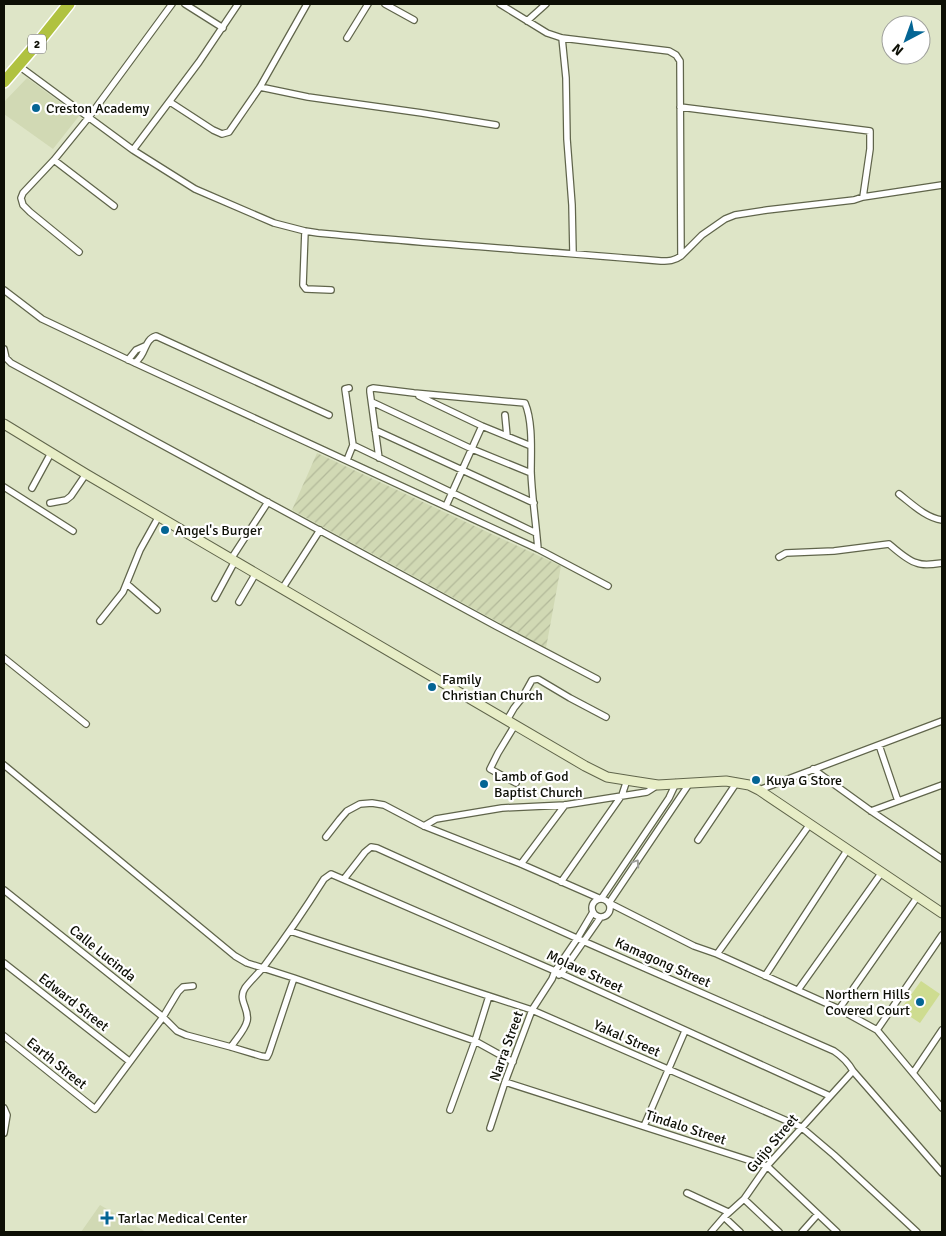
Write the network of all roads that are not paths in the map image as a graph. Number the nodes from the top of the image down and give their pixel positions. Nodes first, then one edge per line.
1 (69, 4) edge
2 (172, 4) edge
3 (185, 4) edge
4 (238, 4) edge
5 (307, 4) edge
6 (368, 4) edge
7 (385, 4) edge
8 (500, 4) edge
9 (546, 4) edge
10 (414, 20) dead end
11 (527, 21) junction
12 (222, 28) junction
13 (347, 38) dead end
14 (562, 38) junction
15 (19, 66) junction
16 (4, 82) edge
17 (260, 87) junction
18 (170, 102) junction
19 (680, 107) junction
20 (89, 117) junction
21 (496, 125) dead end
22 (133, 150) junction
23 (54, 160) junction
24 (942, 185) edge
25 (863, 197) junction
26 (114, 206) dead end
27 (305, 231) junction
28 (79, 252) dead end
29 (573, 253) junction
30 (681, 256) junction
31 (4, 290) edge
32 (331, 290) dead end
33 (145, 346) junction
34 (4, 349) edge
35 (128, 360) junction
36 (135, 363) junction
37 (349, 388) dead end
38 (414, 393) junction
39 (372, 402) junction
40 (328, 415) dead end
41 (505, 415) dead end
42 (4, 424) edge
43 (482, 426) junction
44 (375, 430) junction
45 (507, 436) junction
46 (353, 445) junction
47 (531, 446) junction
48 (472, 449) junction
49 (52, 453) junction
50 (378, 458) junction
51 (347, 460) junction
52 (462, 470) junction
53 (531, 473) junction
54 (86, 474) junction
55 (4, 487) edge
56 (32, 488) dead end
57 (452, 493) junction
58 (899, 494) dead end
59 (268, 502) junction
60 (50, 503) dead end
61 (534, 503) junction
62 (446, 506) junction
63 (158, 516) junction
64 (942, 520) edge
65 (320, 530) junction
66 (73, 531) dead end
67 (536, 533) junction
68 (538, 549) junction
69 (779, 557) dead end
70 (233, 560) junction
71 (942, 563) edge
72 (256, 573) junction
73 (127, 584) junction
74 (608, 586) dead end
75 (282, 589) junction
76 (215, 598) dead end
77 (239, 602) dead end
78 (157, 610) dead end
79 (100, 620) dead end
80 (4, 658) edge
81 (597, 679) dead end
82 (606, 717) dead end
83 (507, 720) junction
84 (942, 721) edge
85 (86, 724) dead end
86 (515, 725) junction
87 (879, 745) junction
88 (4, 764) edge
89 (813, 769) junction
90 (627, 780) junction
91 (737, 782) junction
92 (516, 783) dead end
93 (676, 784) junction
94 (689, 784) junction
95 (658, 785) junction
96 (942, 785) edge
97 (759, 790) junction
98 (622, 796) junction
99 (898, 801) junction
100 (565, 805) junction
101 (871, 811) junction
102 (810, 824) junction
103 (424, 826) junction
104 (326, 837) dead end
105 (698, 840) dead end
106 (848, 849) junction
107 (942, 859) edge
108 (521, 864) junction
109 (882, 872) junction
110 (344, 879) junction
111 (561, 882) junction
112 (4, 890) edge
113 (918, 896) junction
114 (601, 899) junction
115 (609, 903) junction
116 (593, 912) junction
117 (942, 912) edge
118 (600, 918) junction
119 (290, 931) junction
120 (942, 935) edge
121 (580, 940) junction
122 (717, 954) junction
123 (4, 963) edge
124 (263, 968) junction
125 (554, 974) junction
126 (561, 974) junction
127 (765, 976) junction
128 (294, 978) junction
129 (193, 986) dead end
130 (798, 990) junction
131 (489, 996) junction
132 (839, 1009) junction
133 (532, 1010) junction
134 (163, 1017) junction
135 (877, 1030) junction
136 (942, 1030) edge
137 (685, 1031) junction
138 (4, 1036) edge
139 (475, 1042) junction
140 (231, 1047) junction
141 (130, 1061) junction
142 (513, 1062) junction
143 (669, 1070) junction
144 (853, 1071) junction
145 (913, 1073) junction
146 (505, 1082) junction
147 (830, 1096) junction
148 (4, 1108) edge
149 (942, 1108) edge
150 (450, 1110) dead end
151 (644, 1126) junction
152 (801, 1127) junction
153 (490, 1128) dead end
154 (4, 1133) edge
155 (767, 1166) junction
156 (942, 1173) edge
157 (688, 1193) dead end
158 (744, 1199) junction
159 (818, 1214) junction
160 (726, 1215) junction
161 (712, 1232) edge
162 (740, 1232) edge
163 (779, 1232) edge
164 (802, 1232) edge
165 (837, 1232) edge
166 (917, 1232) edge

1 - 15 highway, 2
2 - 20 street
3 - 12 street
4 - 12 street
5 - 17 street
6 - 13 street
7 - 10 street
8 - 11 street
9 - 11 street
11 - 14 street
12 - 18 street
14 - 19 street
14 - 29 street
15 - 16 highway, 2
15 - 20 street
17 - 18 street
17 - 21 street
18 - 22 street
19 - 25 street
19 - 30 street
20 - 22 street
20 - 23 street
22 - 27 street
23 - 26 street
23 - 28 street
24 - 25 street
25 - 30 street
27 - 29 street
27 - 32 street
29 - 30 street
31 - 35 street
33 - 35 street
33 - 36 street
33 - 40 street
34 - 59 street
35 - 36 street
36 - 51 street
37 - 46 street
38 - 39 street
38 - 43 street
38 - 47 street
39 - 44 street
39 - 48 street
41 - 45 street
42 - 49 street
43 - 45 street
43 - 48 street
44 - 50 street
44 - 52 street
45 - 47 street
46 - 50 street
46 - 51 street
47 - 53 street
48 - 52 street
48 - 53 street
49 - 54 street
49 - 56 street
50 - 57 street
51 - 62 street
52 - 57 street
52 - 61 street
53 - 61 street
54 - 60 street
54 - 63 street
55 - 66 street
57 - 62 street
57 - 67 street
58 - 64 street
59 - 65 street
59 - 70 street
61 - 67 street
62 - 68 street
63 - 70 street
63 - 73 street
65 - 75 street
65 - 81 street
67 - 68 street
68 - 74 street
69 - 71 street
70 - 72 street
70 - 76 street
72 - 75 street
72 - 77 street
73 - 78 street
73 - 79 street
75 - 83 street
80 - 85 street
82 - 83 street
83 - 86 street
84 - 87 street
86 - 90 street
86 - 92 street
87 - 89 street
87 - 99 street
88 - 124 street
89 - 97 street
89 - 101 street
90 - 95 street
90 - 98 street
91 - 94 street
91 - 97 street
91 - 105 street
93 - 94 street
93 - 95 street
93 - 114 street
115 -> 94 street
95 - 98 street
96 - 99 street
97 - 102 street
98 - 100 street
98 - 111 street
99 - 101 street
100 - 103 street
100 - 108 street
101 - 107 street
102 - 106 street
102 - 122 street
103 - 104 street
103 - 108 street
106 - 109 street
106 - 127 street
108 - 111 street
109 - 113 street
109 - 130 street
110 - 119 street, Molave Street
110 - 121 street, Kamagong Street
110 - 125 street, Molave Street
111 - 114 street
112 - 134 street, Calle Lucinda
113 - 117 street
113 - 132 street
114 - 115 street
114 - 116 street
115 - 118 street
115 - 122 street
116 - 118 street
116 - 121 street, Narra Street
118 - 121 street, Narra Street
119 - 124 street
119 - 131 street, Yakal Street
120 - 135 street
121 - 125 street, Narra Street
121 - 126 street, Narra Street
121 - 144 street, Kamagong Street
122 - 127 street
123 - 141 street, Edward Street
124 - 128 street
124 - 140 street
125 - 126 street
125 - 133 street, Narra Street
126 - 137 street, Molave Street
127 - 130 street
128 - 139 street
128 - 140 street
129 - 134 street
130 - 132 street
131 - 133 street, Yakal Street
131 - 139 street
132 - 135 street
133 - 142 street, Narra Street
133 - 143 street, Yakal Street
134 - 140 street, Calle Lucinda
134 - 141 street
135 - 145 street
136 - 145 street
137 - 143 street
137 - 147 street, Molave Street
138 - 141 street, Earth Street
139 - 142 street
139 - 150 street
142 - 146 street, Narra Street
143 - 151 street
143 - 152 street, Yakal Street
144 - 147 street, Guijo Street
144 - 156 street, Kamagong Street
145 - 149 street
146 - 151 street, Tindalo Street
146 - 153 street, Narra Street
147 - 152 street, Guijo Street
148 - 154 street
151 - 155 street, Tindalo Street
152 - 155 street, Guijo Street
152 - 166 street, Yakal Street
155 - 158 street, Guijo Street
155 - 159 street, Tindalo Street
157 - 160 street
158 - 160 street, Guijo Street
158 - 163 street
159 - 164 street
159 - 165 street, Tindalo Street
160 - 161 street, Guijo Street
160 - 162 street

